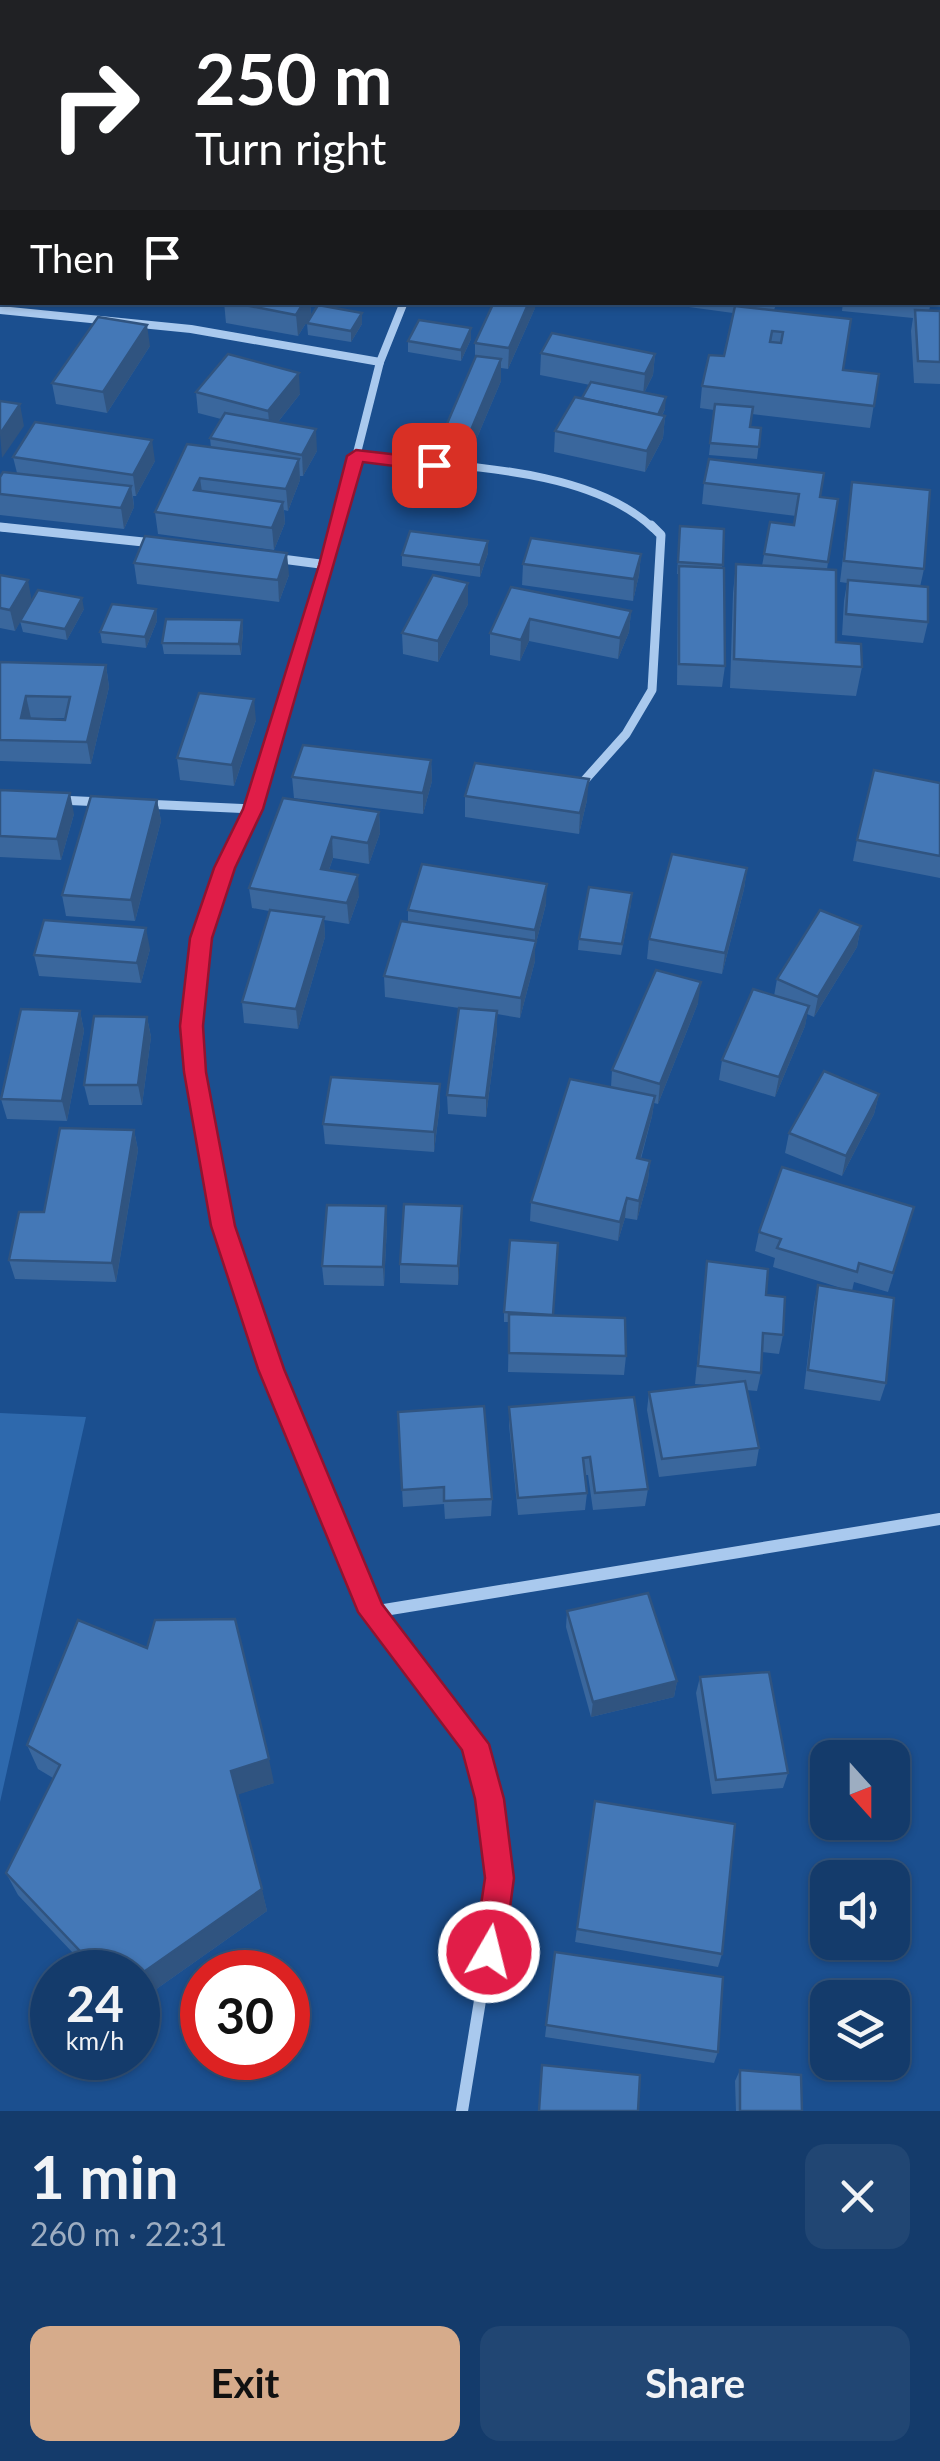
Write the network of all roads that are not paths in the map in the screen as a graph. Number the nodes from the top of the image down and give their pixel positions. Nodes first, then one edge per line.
1 (403, 305) edge
2 (0, 310) edge
3 (380, 362) junction
4 (356, 456) junction
5 (0, 527) edge
6 (164, 544) edge
7 (255, 556) edge
8 (328, 565) junction
9 (584, 780) edge
10 (39, 798) edge
11 (117, 802) edge
12 (136, 804) edge
13 (253, 809) junction
14 (940, 1519) edge
15 (372, 1612) junction
16 (462, 2111) edge

1 - 3 street
2 - 3 street
3 - 4 street
4 - 8 street
4 - 9 street
5 - 6 street
7 - 8 street
8 - 13 street
10 - 11 street
12 - 13 street
13 - 15 street
14 - 15 street
15 - 16 street

